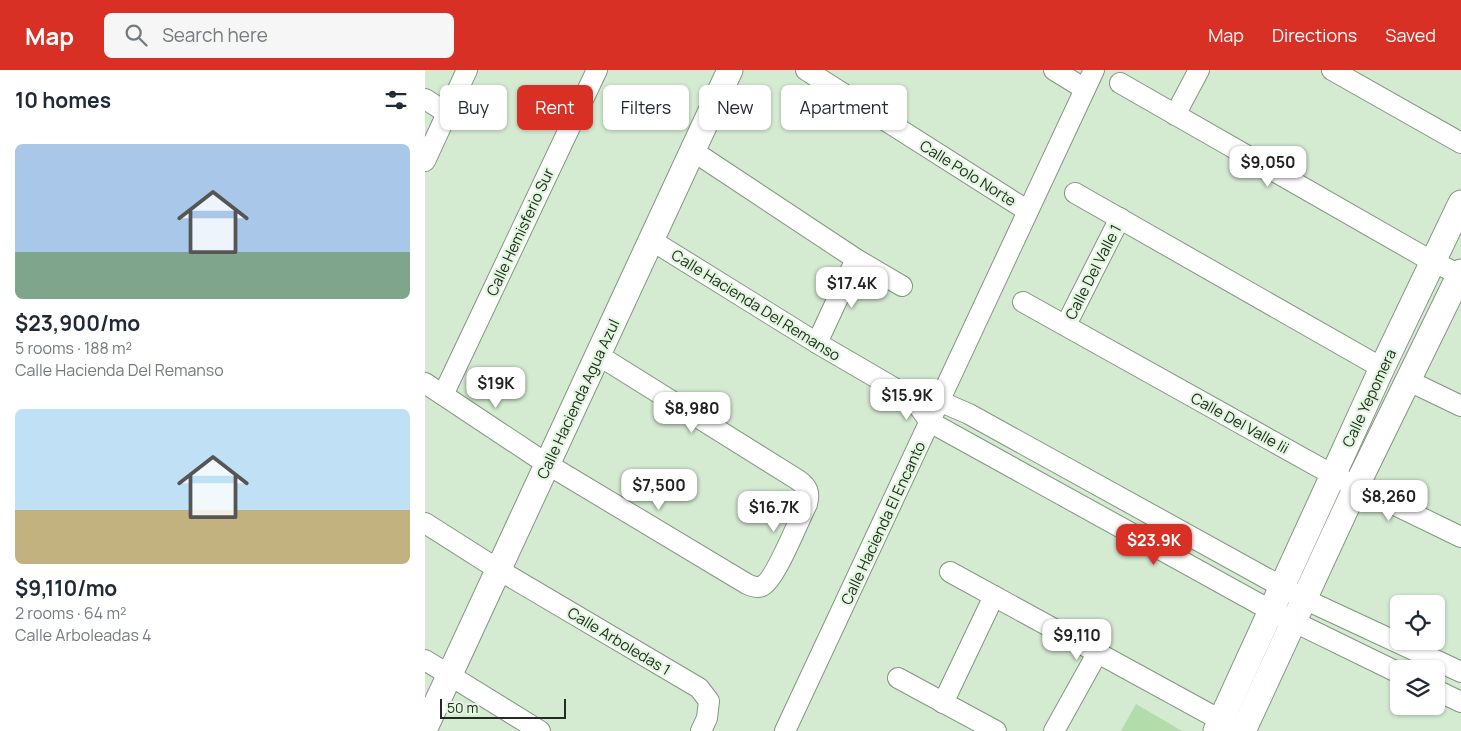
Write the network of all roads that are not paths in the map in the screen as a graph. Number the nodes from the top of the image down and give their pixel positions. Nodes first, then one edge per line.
1 (467, 70) edge
2 (597, 70) edge
3 (730, 70) edge
4 (806, 70) edge
5 (1054, 70) edge
6 (1094, 70) edge
7 (1199, 70) edge
8 (1332, 70) edge
9 (1120, 83) dead end
10 (460, 85) edge
11 (1085, 89) junction
12 (425, 99) edge
13 (440, 109) edge
14 (1175, 114) junction
15 (440, 129) edge
16 (1461, 143) edge
17 (693, 151) junction
18 (425, 161) edge
19 (1075, 193) dead end
20 (1461, 203) edge
21 (1028, 211) junction
22 (1120, 218) junction
23 (651, 240) junction
24 (856, 259) junction
25 (1433, 262) junction
26 (1461, 274) edge
27 (902, 286) dead end
28 (1023, 302) dead end
29 (1066, 325) junction
30 (817, 343) junction
31 (598, 354) junction
32 (1382, 368) junction
33 (1407, 380) junction
34 (425, 383) edge
35 (443, 395) junction
36 (913, 399) junction
37 (939, 401) junction
38 (1461, 406) edge
39 (930, 422) junction
40 (547, 464) junction
41 (1333, 475) junction
42 (1356, 487) junction
43 (425, 523) edge
44 (1461, 537) edge
45 (499, 570) junction
46 (950, 572) dead end
47 (1282, 586) junction
48 (995, 596) junction
49 (1304, 599) junction
50 (1270, 610) junction
51 (1293, 622) junction
52 (1098, 652) junction
53 (425, 660) edge
54 (1390, 668) edge
55 (1461, 672) edge
56 (449, 676) junction
57 (898, 678) dead end
58 (1445, 694) edge
59 (1461, 702) edge
60 (943, 703) junction
61 (425, 728) edge
62 (1230, 728) edge
63 (540, 731) edge
64 (701, 731) edge
65 (785, 731) edge
66 (996, 731) edge
67 (1053, 731) edge

1 - 10 street
2 - 35 street, Calle Hemisferio Sur
3 - 17 street, Calle Hacienda Agua Azul
4 - 21 street, Calle Polo Norte
5 - 11 street
6 - 11 street, Calle Hacienda El Encanto
7 - 14 street
8 - 16 street
9 - 14 street
11 - 21 street, Calle Hacienda El Encanto
12 - 13 street
14 - 25 street
15 - 18 street
17 - 23 street, Calle Hacienda Agua Azul
17 - 24 street
19 - 22 street
20 - 25 street, Calle Yepomera
21 - 37 street, Calle Hacienda El Encanto
22 - 29 street, Calle Del Valle 1
22 - 32 street
23 - 30 street, Calle Hacienda Del Remanso
23 - 31 street, Calle Hacienda Agua Azul
24 - 27 street
24 - 30 street
25 - 26 street
25 - 32 street, Calle Yepomera
26 - 33 street, Calle Yepomera
28 - 29 street, Calle Del Valle Iii
29 - 41 street, Calle Del Valle Iii
30 - 36 street, Calle Hacienda Del Remanso
31 - 40 street, Calle Hacienda Agua Azul
31 - 40 street
32 - 41 street, Calle Yepomera
33 - 38 street
33 - 42 street, Calle Yepomera
34 - 35 street
35 - 40 street
36 - 37 street, Calle Hacienda Del Remanso
36 - 39 street, Calle Hacienda Del Remanso
37 - 39 street, Calle Hacienda El Encanto
37 - 47 street, Calle Hacienda Del Remanso
39 - 50 street, Calle Hacienda Del Remanso
39 - 65 street, Calle Hacienda El Encanto
40 - 45 street, Calle Hacienda Agua Azul
41 - 42 street, Calle Del Valle Iii
41 - 47 street, Calle Yepomera
42 - 44 street, Calle Del Valle Iii
42 - 49 street, Calle Yepomera
43 - 45 street
45 - 56 street, Calle Hacienda Agua Azul
45 - 64 street, Calle Arboledas 1
46 - 48 street
47 - 49 street, Calle Hacienda Del Remanso
47 - 50 street, Calle Yepomera
48 - 52 street
48 - 60 street
49 - 51 street, Calle Yepomera
49 - 55 street, Calle Hacienda Del Remanso
50 - 51 street, Calle Hacienda Del Remanso
50 - 62 street, Calle Yepomera
51 - 54 street, Calle Hacienda Del Remanso
51 - 62 street, Calle Yepomera
52 - 62 street
52 - 67 street
53 - 56 street
56 - 61 street, Calle Hacienda Agua Azul
56 - 63 street
57 - 60 street
58 - 59 street
60 - 66 street

